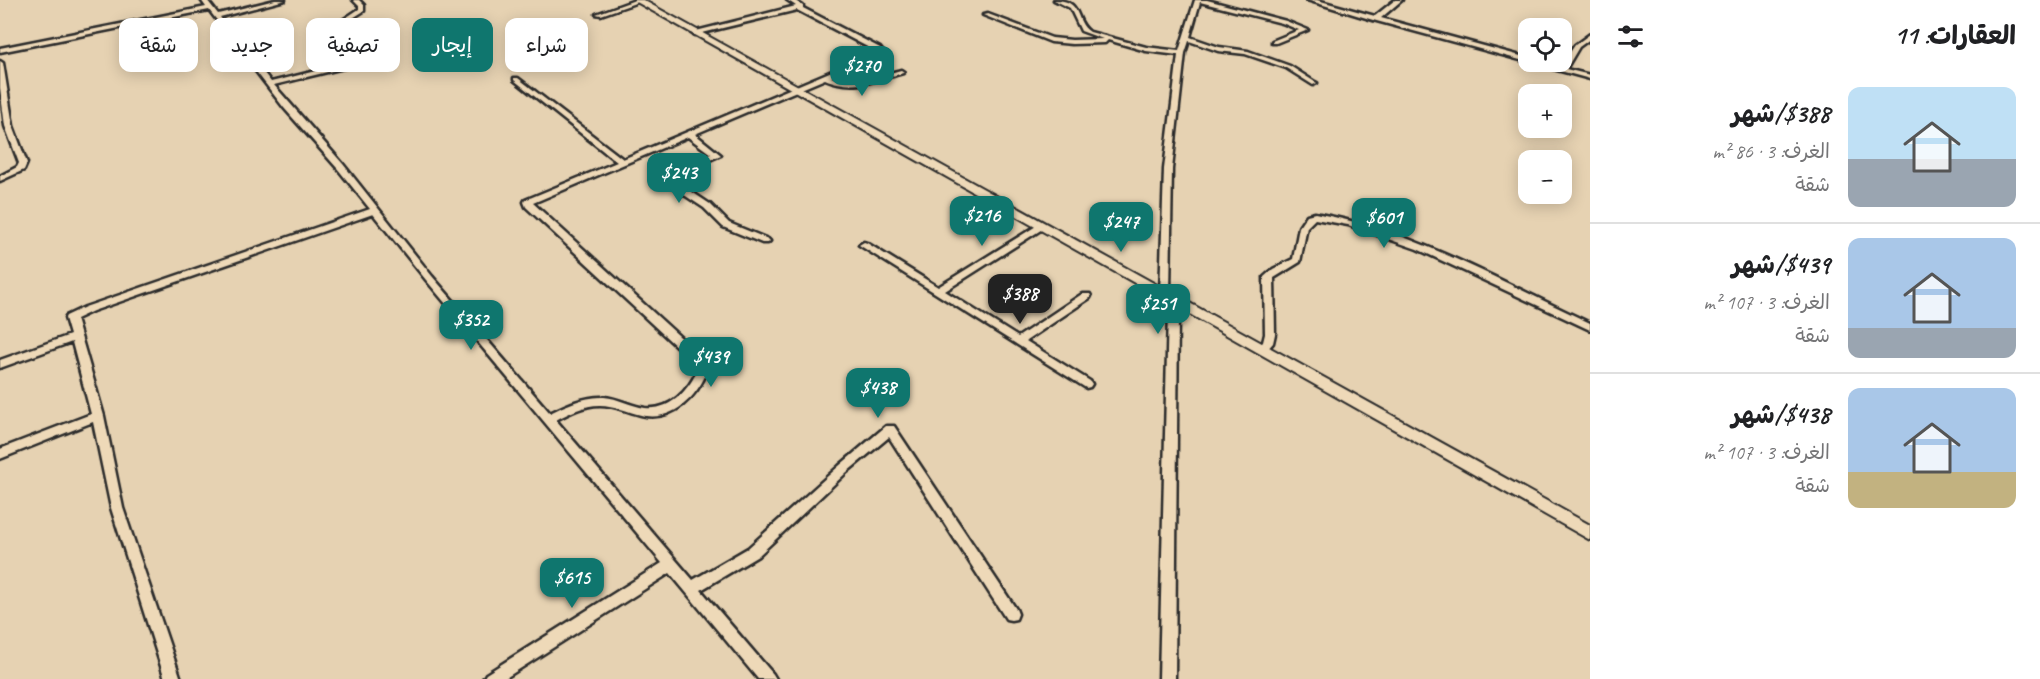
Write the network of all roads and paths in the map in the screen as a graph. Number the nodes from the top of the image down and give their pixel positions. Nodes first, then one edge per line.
1 (282, 0) edge
2 (356, 0) edge
3 (638, 0) edge
4 (790, 0) edge
5 (1057, 0) edge
6 (1199, 0) edge
7 (1310, 0) edge
8 (1399, 0) edge
9 (1328, 3) edge
10 (210, 8) edge
11 (798, 8) junction
12 (599, 14) dead end
13 (986, 15) dead end
14 (1375, 19) junction
15 (694, 33) junction
16 (1590, 36) edge
17 (1187, 38) junction
18 (1115, 41) junction
19 (1274, 42) dead end
20 (0, 50) edge
21 (1182, 53) junction
22 (1572, 54) edge
23 (1518, 57) edge
24 (0, 63) edge
25 (901, 72) dead end
26 (1572, 72) edge
27 (1, 73) edge
28 (825, 77) junction
29 (1590, 77) edge
30 (516, 79) dead end
31 (1313, 83) dead end
32 (270, 84) junction
33 (796, 89) junction
34 (689, 134) junction
35 (622, 162) junction
36 (0, 179) edge
37 (375, 210) junction
38 (1041, 226) junction
39 (765, 241) dead end
40 (864, 245) dead end
41 (938, 291) junction
42 (1165, 294) junction
43 (1086, 296) dead end
44 (1590, 327) edge
45 (76, 337) junction
46 (1020, 342) junction
47 (1261, 349) junction
48 (0, 364) edge
49 (1086, 384) dead end
50 (98, 416) junction
51 (548, 419) junction
52 (0, 454) edge
53 (1590, 533) edge
54 (670, 565) junction
55 (691, 589) junction
56 (1011, 614) dead end
57 (173, 679) edge
58 (491, 679) edge
59 (768, 679) edge
60 (1167, 679) edge

1 - 10 street
2 - 32 street
3 - 12 street
3 - 15 street
4 - 11 street
5 - 18 street
6 - 17 street
6 - 19 street
7 - 9 street
8 - 14 street
9 - 14 street
10 - 20 street
10 - 32 street
11 - 15 street
11 - 28 street
13 - 18 street
14 - 23 street
15 - 33 street
16 - 22 street
17 - 21 street
17 - 31 street
18 - 21 street
21 - 42 street
24 - 27 street
25 - 28 street
26 - 29 street
27 - 36 street
28 - 33 street
30 - 35 street
32 - 37 street
33 - 34 street
33 - 38 street
34 - 35 street
34 - 39 street
35 - 51 street
37 - 45 street
37 - 51 street
38 - 41 street
38 - 42 street
40 - 41 street
41 - 46 street
42 - 47 street
42 - 60 street
43 - 46 street
44 - 47 street
45 - 48 street
45 - 50 street
46 - 49 street
47 - 53 street
50 - 52 street
50 - 57 street
51 - 54 street
54 - 55 street
54 - 58 street
55 - 56 street
55 - 59 street

